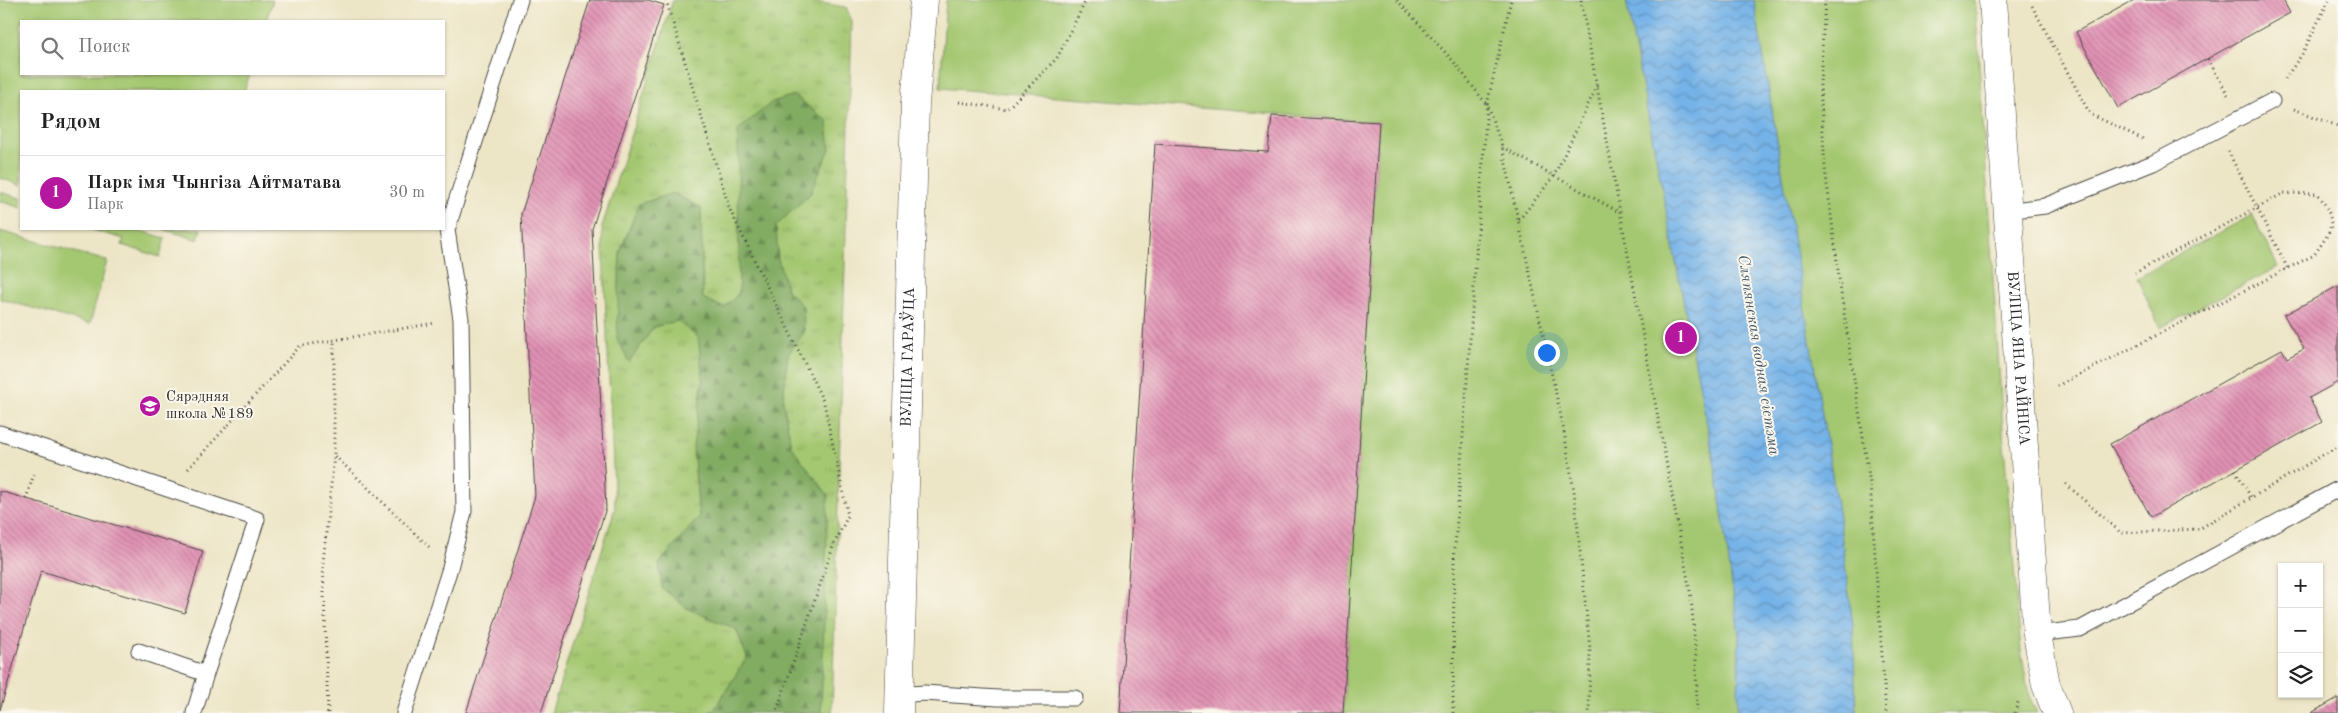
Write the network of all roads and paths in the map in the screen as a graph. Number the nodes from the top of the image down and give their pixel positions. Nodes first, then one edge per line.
1 (520, 0) edge
2 (666, 0) edge
3 (924, 0) edge
4 (1086, 0) edge
5 (1397, 0) edge
6 (1511, 0) edge
7 (1582, 0) edge
8 (1825, 0) edge
9 (1993, 0) edge
10 (2329, 0) edge
11 (2032, 6) dead end
12 (2208, 58) dead end
13 (1597, 86) junction
14 (2272, 100) junction
15 (959, 102) dead end
16 (1488, 105) junction
17 (2240, 117) junction
18 (2338, 126) edge
19 (2216, 129) junction
20 (1502, 146) junction
21 (2153, 163) junction
22 (1554, 176) junction
23 (2257, 207) junction
24 (2007, 211) junction
25 (1620, 212) junction
26 (1518, 221) junction
27 (2288, 269) junction
28 (2135, 273) dead end
29 (461, 319) junction
30 (334, 340) junction
31 (2057, 386) dead end
32 (0, 433) edge
33 (2338, 446) edge
34 (334, 456) junction
35 (37, 464) dead end
36 (2235, 470) dead end
37 (187, 471) dead end
38 (2066, 484) dead end
39 (2338, 488) edge
40 (26, 499) dead end
41 (2252, 500) junction
42 (450, 568) junction
43 (2037, 634) junction
44 (138, 651) dead end
45 (206, 674) junction
46 (1075, 698) dead end
47 (899, 704) edge
48 (194, 713) edge
49 (328, 713) edge
50 (404, 713) edge
51 (776, 713) edge
52 (1453, 713) edge
53 (1590, 713) edge
54 (1697, 713) edge
55 (1886, 713) edge
56 (2057, 713) edge

1 - 29 lane
2 - 51 path
3 - 47 street, ВУЛІЦА ГАРАЎЦА
4 - 15 path
5 - 16 path
6 - 16 path
7 - 13 path
8 - 55 path
9 - 24 street, ВУЛІЦА ЯНА РАЙНІСА
10 - 14 path
11 - 21 path
12 - 17 path
13 - 22 path
13 - 25 path
14 - 17 lane
14 - 18 path
16 - 20 path
16 - 52 path
17 - 19 lane
19 - 21 lane
19 - 23 path
20 - 22 path
20 - 26 path
21 - 24 lane
22 - 25 path
22 - 26 path
23 - 27 path
23 - 27 path
23 - 28 path
24 - 43 street, ВУЛІЦА ЯНА РАЙНІСА
25 - 54 path
26 - 53 path
27 - 31 path
29 - 30 path
29 - 42 lane
30 - 34 path
30 - 37 path
32 - 45 lane
33 - 41 path
34 - 42 path
34 - 49 path
35 - 40 path
36 - 41 path
38 - 41 path
39 - 43 lane
42 - 50 lane
43 - 56 street, ВУЛІЦА ЯНА РАЙНІСА
44 - 45 lane
45 - 48 lane
46 - 47 lane

